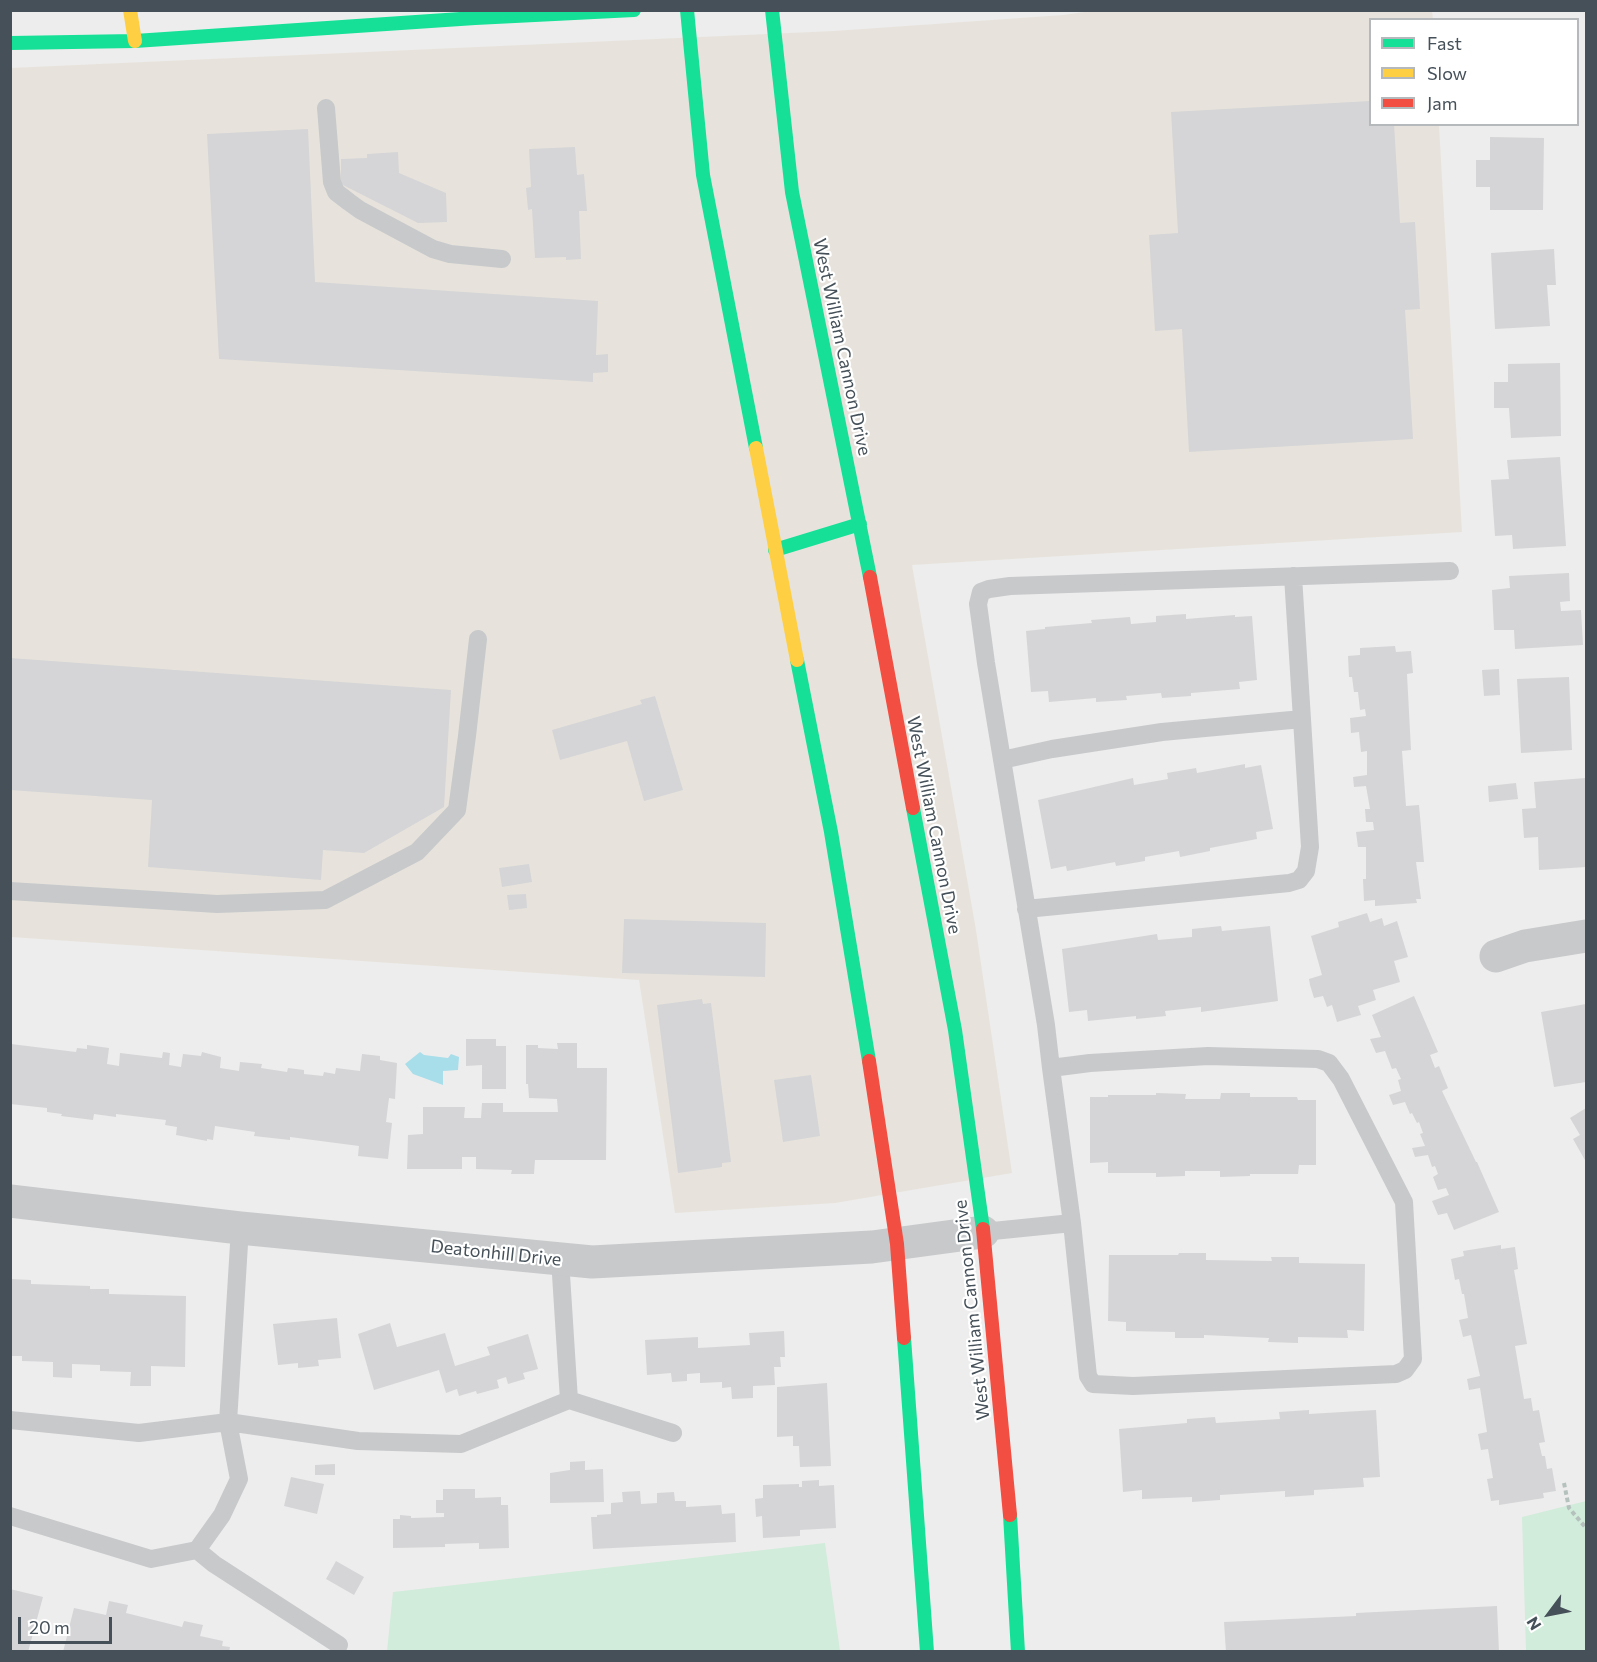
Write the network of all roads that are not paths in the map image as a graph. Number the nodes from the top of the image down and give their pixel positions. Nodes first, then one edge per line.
1 (130, 10) edge
2 (634, 10) edge
3 (687, 10) edge
4 (772, 10) edge
5 (135, 40) junction
6 (10, 43) edge
7 (326, 108) dead end
8 (502, 260) dead end
9 (860, 524) junction
10 (775, 550) junction
11 (1450, 571) dead end
12 (1293, 576) junction
13 (477, 639) dead end
14 (1302, 719) junction
15 (1002, 760) junction
16 (10, 891) edge
17 (1026, 909) junction
18 (1587, 936) edge
19 (1496, 956) dead end
20 (1051, 1068) junction
21 (10, 1201) edge
22 (1072, 1223) junction
23 (240, 1228) junction
24 (983, 1232) junction
25 (897, 1244) junction
26 (560, 1259) junction
27 (569, 1400) junction
28 (10, 1420) edge
29 (228, 1422) junction
30 (673, 1433) dead end
31 (10, 1516) edge
32 (197, 1550) junction
33 (339, 1645) dead end
34 (927, 1652) edge
35 (1018, 1652) edge

1 - 5 main road
2 - 5 main road
3 - 10 main road
4 - 9 main road, West William Cannon Drive
5 - 6 main road
7 - 8 lane
9 - 10 main road
9 - 24 main road, West William Cannon Drive
10 - 25 main road
11 - 12 lane
12 - 14 lane
12 - 15 lane
13 - 16 lane
14 - 15 lane
14 - 17 lane
15 - 17 lane
17 - 20 lane
18 - 19 street
20 - 22 lane
20 - 22 lane
21 - 23 street, Deatonhill Drive
22 - 24 lane
23 - 26 street, Deatonhill Drive
23 - 29 lane
24 - 25 street, Deatonhill Drive
24 - 35 main road, West William Cannon Drive
25 - 26 street, Deatonhill Drive
25 - 34 main road
26 - 27 lane
27 - 29 lane
27 - 30 lane
28 - 29 lane
29 - 32 lane
31 - 32 lane
32 - 33 lane

